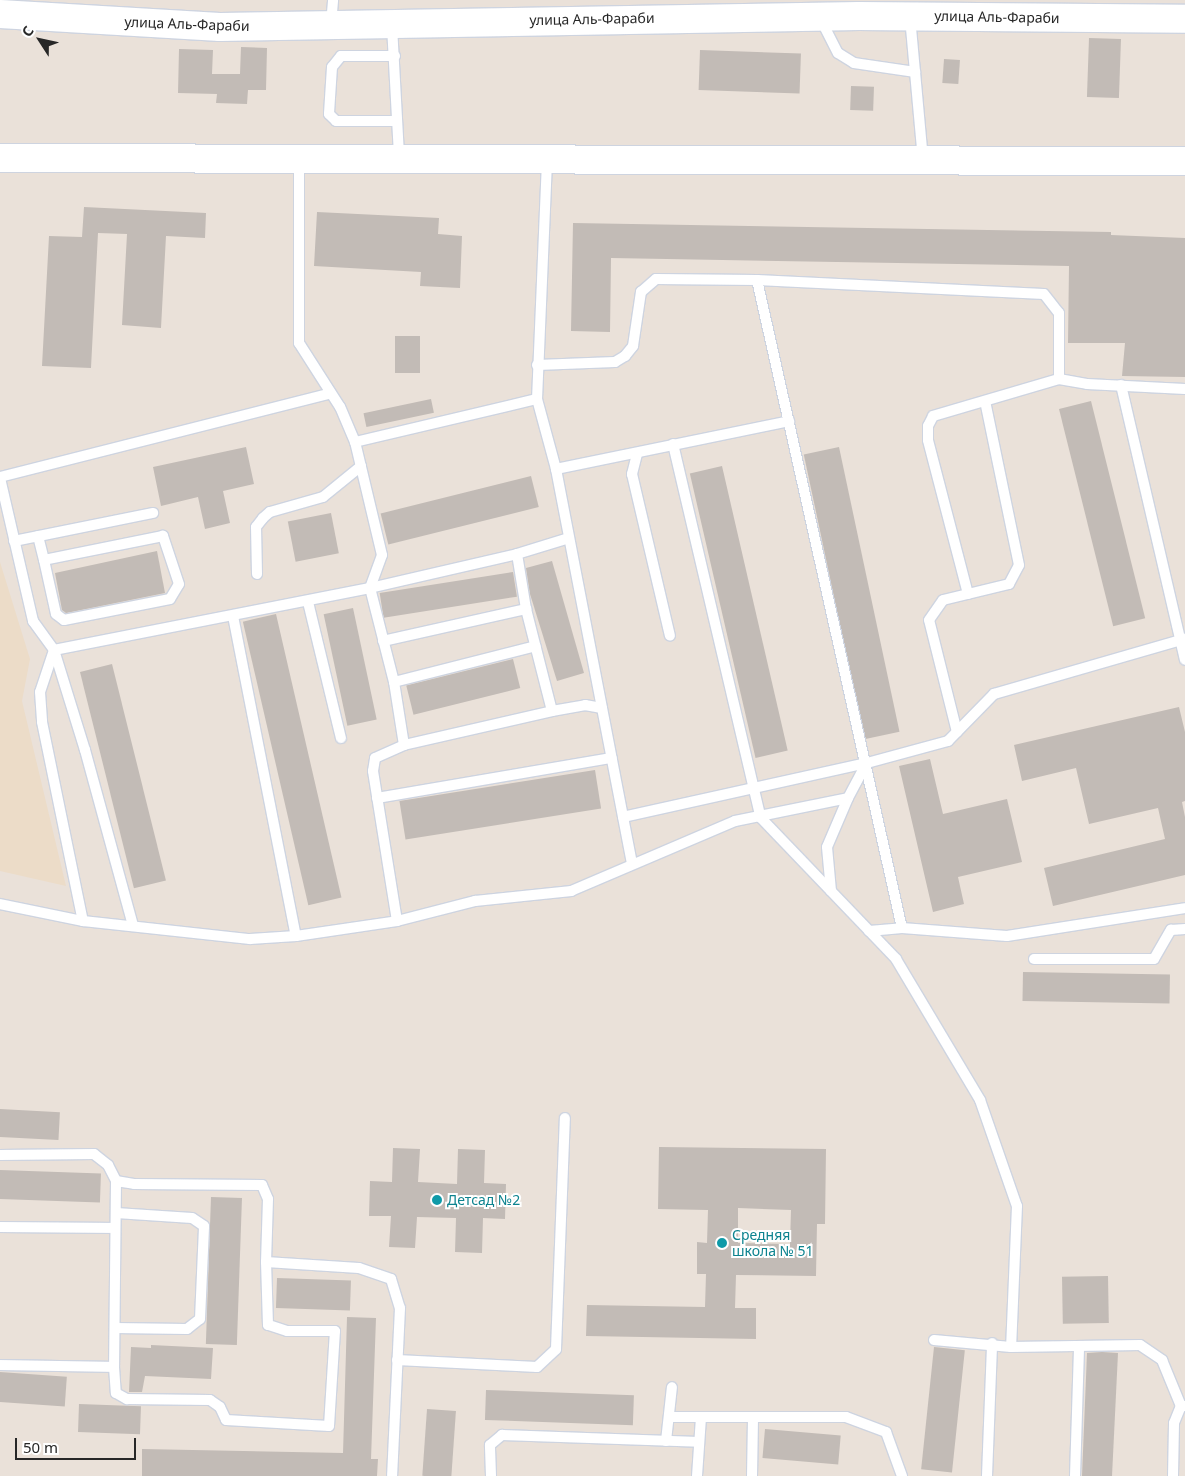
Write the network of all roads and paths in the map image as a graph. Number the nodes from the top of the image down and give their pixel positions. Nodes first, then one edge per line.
1 (18, 10) edge
2 (332, 12) edge
3 (814, 14) junction
4 (910, 16) junction
5 (1185, 19) edge
6 (392, 24) junction
7 (395, 56) junction
8 (915, 72) junction
9 (398, 121) junction
10 (399, 157) junction
11 (0, 158) edge
12 (547, 158) junction
13 (299, 159) junction
14 (923, 160) junction
15 (1185, 161) edge
16 (757, 280) junction
17 (537, 365) junction
18 (1059, 379) junction
19 (1121, 385) junction
20 (1185, 389) edge
21 (331, 393) junction
22 (537, 398) junction
23 (985, 401) junction
24 (789, 421) junction
25 (355, 442) junction
26 (674, 444) junction
27 (637, 454) junction
28 (361, 466) junction
29 (556, 469) junction
30 (0, 478) edge
31 (153, 513) dead end
32 (38, 536) junction
33 (569, 538) junction
34 (14, 541) junction
35 (517, 554) junction
36 (44, 560) junction
37 (257, 574) dead end
38 (370, 588) junction
39 (968, 594) junction
40 (308, 602) junction
41 (526, 609) junction
42 (233, 616) junction
43 (670, 636) dead end
44 (1182, 640) edge
45 (383, 642) junction
46 (536, 646) junction
47 (54, 650) junction
48 (1185, 660) edge
49 (394, 682) junction
50 (602, 708) junction
51 (552, 712) junction
52 (957, 732) junction
53 (341, 738) dead end
54 (404, 745) junction
55 (612, 758) junction
56 (867, 763) junction
57 (754, 789) junction
58 (378, 798) junction
59 (848, 798) junction
60 (623, 817) junction
61 (761, 818) junction
62 (632, 864) junction
63 (831, 891) junction
64 (0, 904) edge
65 (1185, 908) edge
66 (397, 920) junction
67 (83, 921) junction
68 (133, 926) junction
69 (902, 928) junction
70 (1185, 930) edge
71 (869, 931) junction
72 (296, 936) junction
73 (1034, 959) dead end
74 (565, 1118) dead end
75 (0, 1155) edge
76 (116, 1181) junction
77 (116, 1214) junction
78 (0, 1227) edge
79 (114, 1228) junction
80 (266, 1262) junction
81 (115, 1328) junction
82 (934, 1340) dead end
83 (992, 1344) junction
84 (1079, 1346) junction
85 (1011, 1347) junction
86 (397, 1360) junction
87 (0, 1365) edge
88 (114, 1367) junction
89 (672, 1387) dead end
90 (1183, 1406) edge
91 (669, 1417) junction
92 (701, 1417) junction
93 (753, 1417) junction
94 (666, 1441) junction
95 (699, 1442) junction
96 (392, 1476) edge
97 (491, 1476) edge
98 (697, 1476) edge
99 (752, 1476) edge
100 (902, 1476) edge
101 (987, 1476) edge
102 (1075, 1476) edge
103 (1173, 1476) edge

1 - 2 main road, улица Аль-Фараби
2 - 6 main road, улица Аль-Фараби
3 - 4 main road, улица Аль-Фараби
3 - 6 main road, улица Аль-Фараби
3 - 8 lane
4 - 5 main road, улица Аль-Фараби
4 - 8 lane
6 - 7 lane
7 - 9 lane
7 - 9 lane
8 - 14 lane
9 - 10 lane
10 - 12 main road
10 - 13 main road
11 - 13 main road
12 - 14 main road
12 - 17 lane
13 - 21 lane
14 - 15 main road
16 - 17 lane
16 - 18 lane
16 - 24 lane
17 - 22 lane
18 - 19 lane
18 - 23 lane
19 - 20 lane
19 - 44 lane
21 - 25 lane
21 - 30 lane
22 - 25 lane
22 - 29 lane
23 - 39 lane
23 - 39 lane
24 - 26 lane
24 - 56 lane
25 - 28 lane
26 - 27 lane
26 - 57 lane
27 - 29 lane
27 - 43 lane
28 - 37 lane
28 - 38 lane
29 - 33 lane
30 - 34 lane
31 - 32 lane
32 - 34 lane
32 - 36 lane
33 - 35 lane
33 - 50 lane
34 - 47 lane
35 - 38 lane
35 - 41 lane
36 - 36 lane
38 - 40 lane
38 - 45 lane
39 - 52 lane
40 - 42 lane
40 - 53 lane
41 - 45 lane
41 - 46 lane
42 - 47 lane
42 - 72 lane
44 - 48 lane
44 - 52 lane
45 - 49 lane
46 - 49 lane
46 - 51 lane
47 - 67 lane
47 - 68 lane
49 - 54 lane
50 - 51 lane
50 - 55 lane
51 - 54 lane
52 - 56 lane
54 - 58 lane
55 - 58 lane
55 - 60 lane
56 - 57 lane
56 - 59 lane
56 - 69 lane
57 - 60 lane
57 - 61 lane
58 - 66 lane
59 - 61 lane
59 - 63 lane
60 - 62 lane
61 - 62 lane
61 - 63 lane
62 - 66 lane
63 - 71 lane
64 - 67 lane
65 - 69 lane
66 - 72 lane
67 - 68 lane
68 - 72 lane
69 - 71 lane
70 - 73 lane
71 - 85 lane
74 - 86 lane
75 - 76 lane
76 - 77 lane
76 - 80 lane
77 - 79 lane
77 - 81 lane
78 - 79 lane
79 - 81 lane
80 - 86 lane
80 - 88 lane
81 - 88 lane
82 - 83 lane
83 - 85 lane
83 - 101 lane
84 - 85 lane
84 - 90 lane
84 - 102 lane
86 - 96 lane
87 - 88 lane
89 - 91 lane
90 - 103 lane
91 - 92 lane
91 - 94 lane
92 - 93 lane
92 - 95 lane
93 - 99 lane
93 - 100 lane
94 - 95 lane
94 - 97 lane
95 - 98 lane

